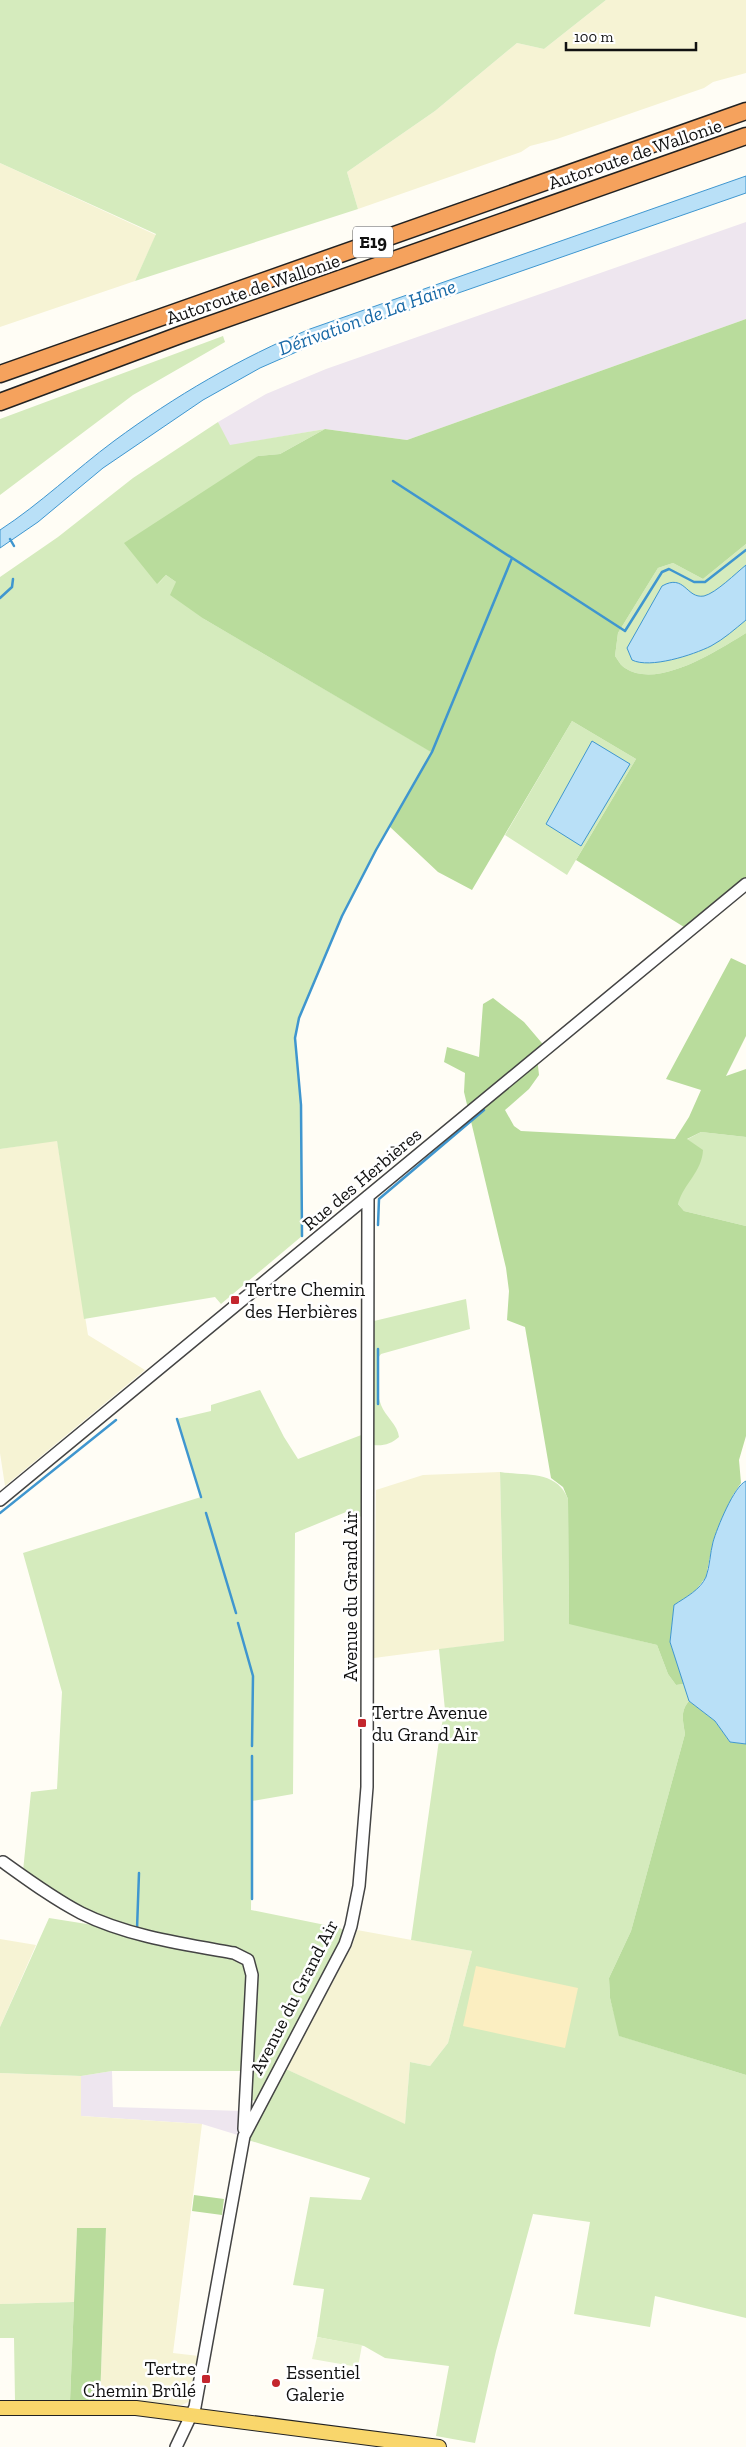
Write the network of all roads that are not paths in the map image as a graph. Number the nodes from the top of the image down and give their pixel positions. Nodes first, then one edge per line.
1 (746, 111) edge
2 (746, 136) edge
3 (0, 374) edge
4 (4, 401) edge
5 (746, 884) edge
6 (368, 1196) junction
7 (0, 1500) edge
8 (3, 1862) dead end
9 (244, 2136) junction
10 (0, 2408) edge
11 (193, 2414) junction
12 (176, 2447) edge
13 (439, 2447) edge

1 - 3 highway, Autoroute de Wallonie / E19
2 - 4 highway, Autoroute de Wallonie / E19
5 - 6 street, Rue des Herbières
6 - 7 street, Rue des Herbières
6 - 9 street, Avenue du Grand Air
8 - 9 street
9 - 11 street, Avenue du Grand Air
10 - 11 main road
11 - 12 street, Avenue du Grand Air
11 - 13 main road

